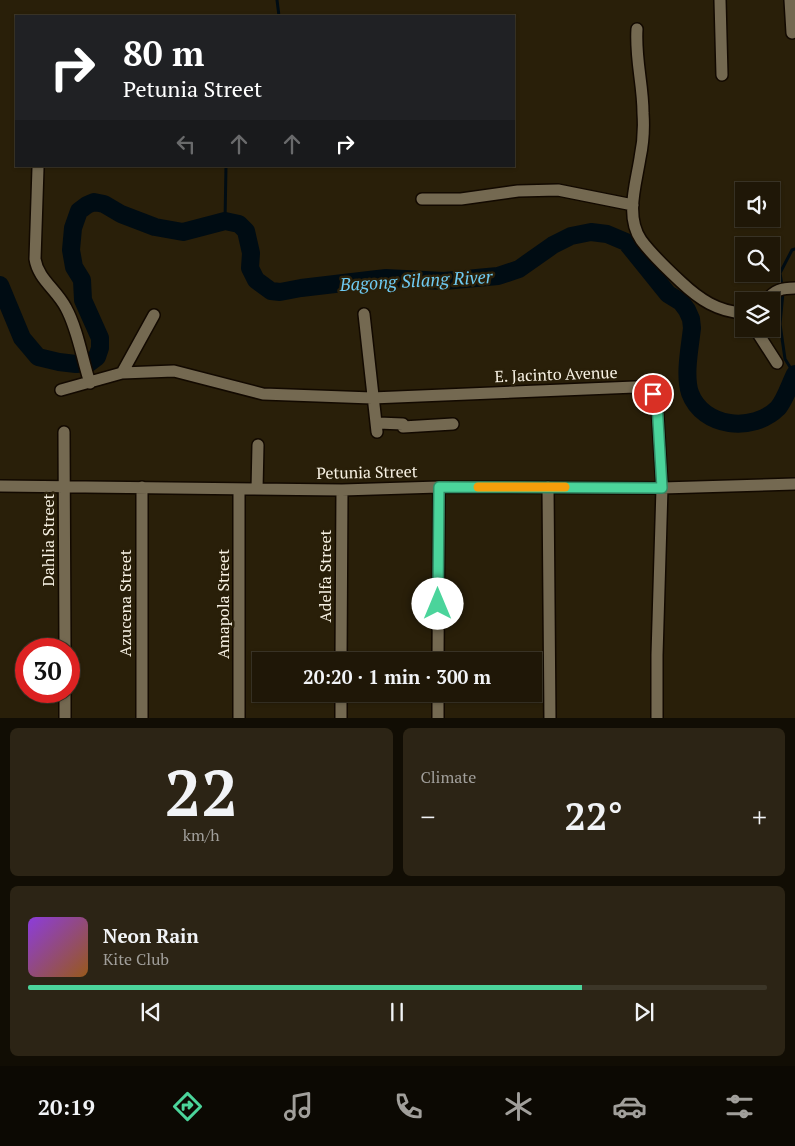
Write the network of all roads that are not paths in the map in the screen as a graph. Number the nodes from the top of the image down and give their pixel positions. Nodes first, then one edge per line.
1 (720, 0) edge
2 (790, 0) edge
3 (637, 29) dead end
4 (792, 33) dead end
5 (722, 75) dead end
6 (38, 168) dead end
7 (422, 199) dead end
8 (633, 205) junction
9 (735, 312) edge
10 (364, 314) dead end
11 (154, 315) dead end
12 (760, 337) edge
13 (777, 363) dead end
14 (122, 374) junction
15 (90, 383) junction
16 (61, 390) dead end
17 (372, 398) junction
18 (453, 424) dead end
19 (64, 432) dead end
20 (258, 445) dead end
21 (795, 484) edge
22 (0, 486) edge
23 (63, 487) junction
24 (142, 487) junction
25 (439, 487) junction
26 (548, 487) junction
27 (662, 488) junction
28 (239, 489) junction
29 (257, 489) junction
30 (342, 490) junction
31 (65, 638) edge
32 (341, 652) edge
33 (438, 652) edge
34 (341, 702) edge
35 (438, 702) edge
36 (65, 703) edge
37 (65, 718) edge
38 (142, 718) edge
39 (239, 718) edge
40 (341, 718) edge
41 (438, 718) edge
42 (550, 718) edge
43 (658, 718) edge

1 - 5 street
2 - 4 street
3 - 8 street
6 - 15 street
7 - 8 street
8 - 9 street
10 - 17 street
11 - 14 street
12 - 13 street
14 - 15 street
14 - 17 street
15 - 16 street
17 - 18 street
17 - 27 street, E. Jacinto Avenue
19 - 23 street, Dahlia Street
20 - 29 street
21 - 27 street, Petunia Street
22 - 23 street, Petunia Street
23 - 24 street, Petunia Street
23 - 31 street, Dahlia Street
24 - 28 street, Petunia Street
24 - 38 street, Azucena Street
25 - 26 street, Petunia Street
25 - 30 street, Petunia Street
25 - 33 street
26 - 27 street, Petunia Street
26 - 42 street
27 - 43 street, E. Jacinto Avenue
28 - 29 street, Petunia Street
28 - 39 street, Amapola Street
29 - 30 street, Petunia Street
30 - 32 street, Adelfa Street
34 - 40 street
35 - 41 street
36 - 37 street

